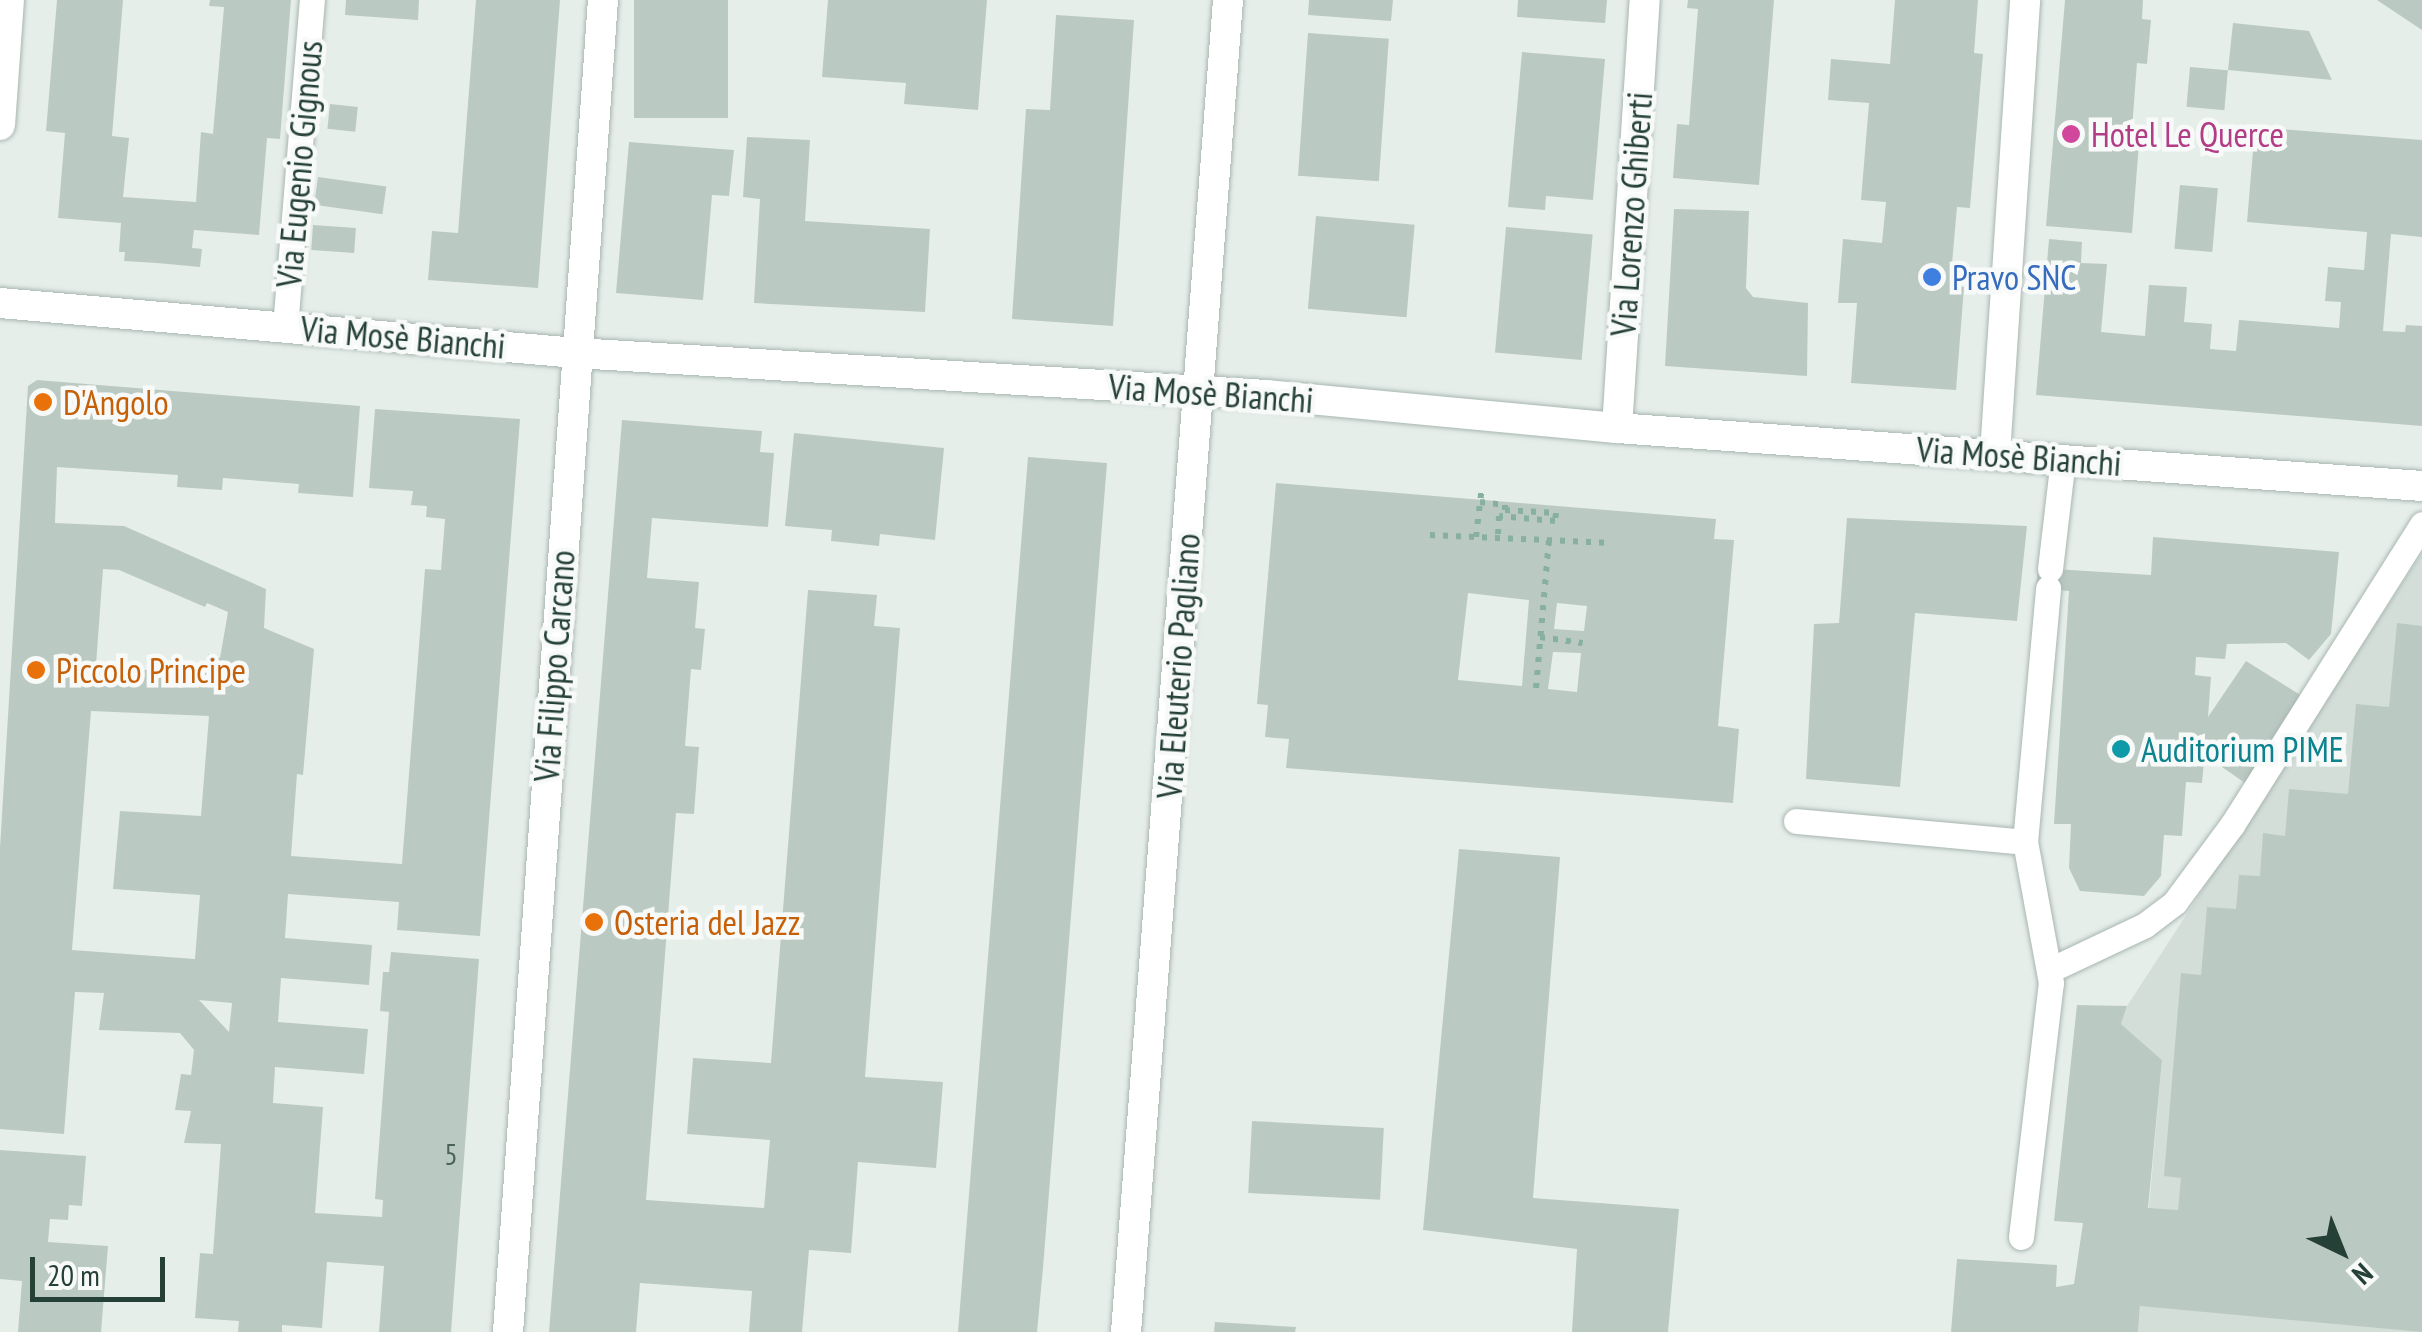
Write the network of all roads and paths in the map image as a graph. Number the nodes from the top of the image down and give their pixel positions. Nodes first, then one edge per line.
1 (8, 0) edge
2 (312, 0) edge
3 (603, 0) edge
4 (1228, 0) edge
5 (1645, 0) edge
6 (2025, 0) edge
7 (0, 125) edge
8 (0, 304) edge
9 (286, 328) junction
10 (576, 353) junction
11 (1200, 391) junction
12 (1617, 428) junction
13 (1995, 454) junction
14 (2063, 459) junction
15 (1482, 486) dead end
16 (2422, 486) edge
17 (1480, 502) junction
18 (2422, 524) edge
19 (1430, 536) dead end
20 (1476, 537) junction
21 (1498, 538) junction
22 (1549, 540) junction
23 (1612, 543) dead end
24 (1540, 638) junction
25 (1583, 643) dead end
26 (1536, 688) dead end
27 (1796, 821) dead end
28 (2025, 842) junction
29 (2050, 970) junction
30 (2021, 1237) dead end
31 (508, 1332) edge
32 (1126, 1332) edge

1 - 7 street
2 - 9 lane, Via Eugenio Gignous
3 - 10 street, Via Filippo Carcano
4 - 11 street, Via Eleuterio Pagliano
5 - 12 street, Via Lorenzo Ghiberti
6 - 13 street
8 - 9 street, Via Mosè Bianchi
9 - 10 street, Via Mosè Bianchi
10 - 11 street, Via Mosè Bianchi
10 - 31 street, Via Filippo Carcano
11 - 12 street, Via Mosè Bianchi
11 - 32 street, Via Eleuterio Pagliano
12 - 13 street, Via Mosè Bianchi
13 - 14 street, Via Mosè Bianchi
14 - 16 street, Via Mosè Bianchi
14 - 28 lane
15 - 17 path
17 - 20 path
17 - 21 path
18 - 29 lane
19 - 20 path
20 - 21 path
21 - 22 path
22 - 23 path
22 - 24 path
24 - 25 path
24 - 26 path
27 - 28 lane
28 - 29 lane
29 - 30 lane

